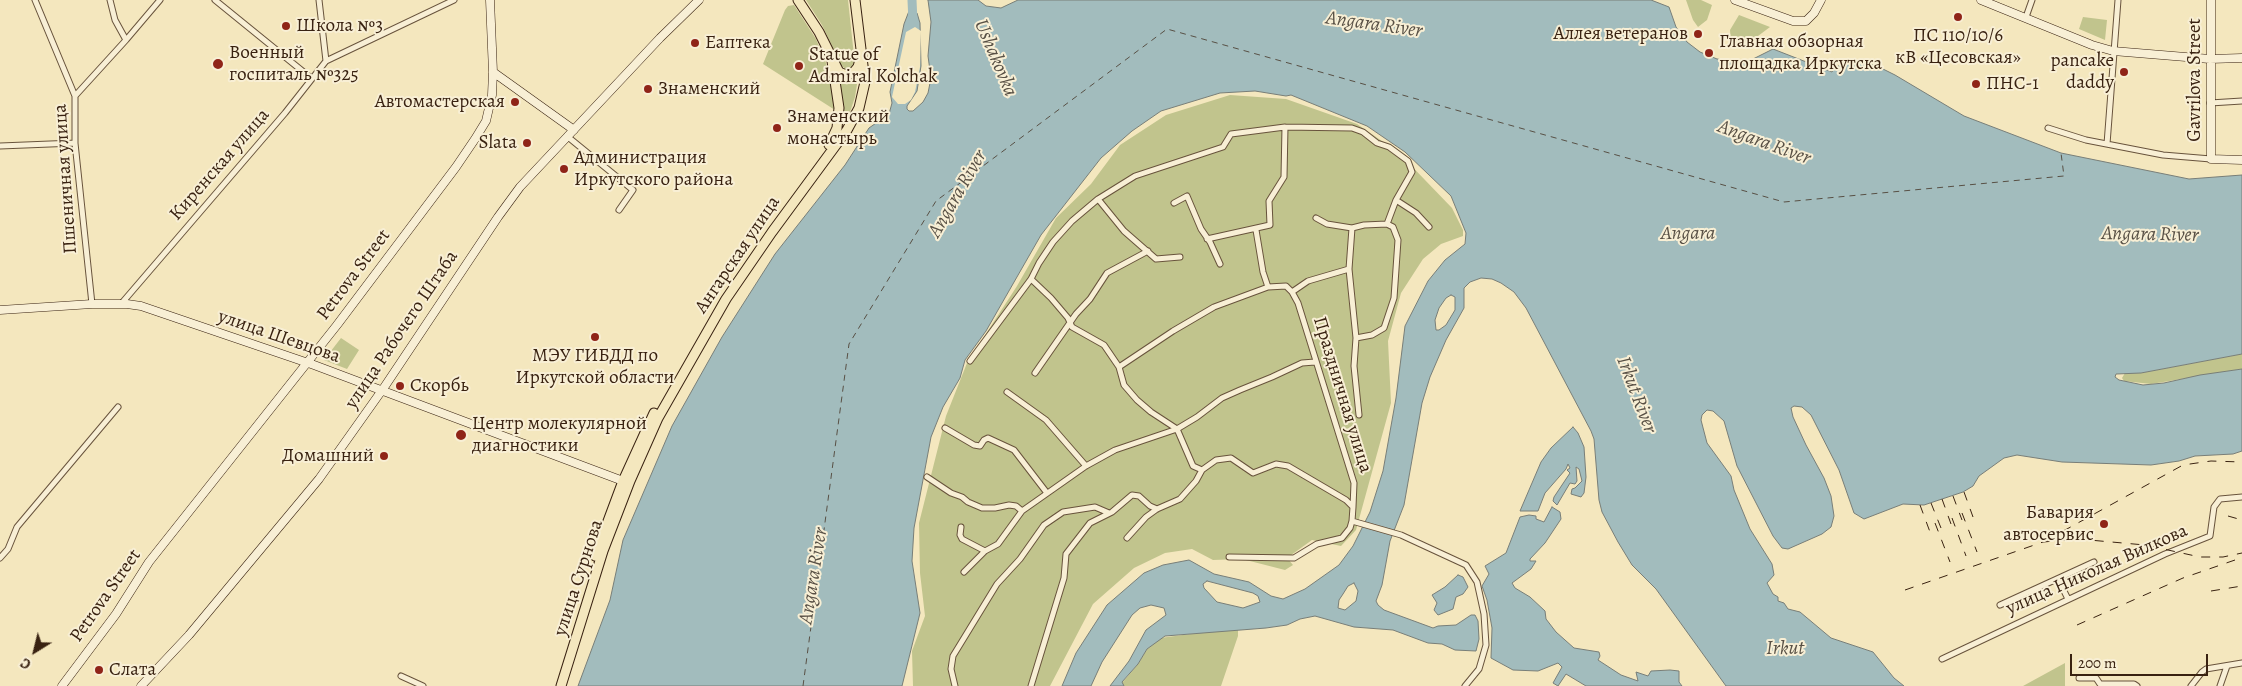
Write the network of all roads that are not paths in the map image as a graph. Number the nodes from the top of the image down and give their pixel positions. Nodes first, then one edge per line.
1 (35, 0) edge
2 (110, 0) edge
3 (160, 0) edge
4 (215, 0) edge
5 (319, 0) edge
6 (454, 0) edge
7 (490, 0) edge
8 (699, 0) edge
9 (798, 0) edge
10 (855, 0) edge
11 (1735, 0) edge
12 (1821, 0) edge
13 (1981, 0) edge
14 (2032, 0) edge
15 (2118, 0) edge
16 (2212, 0) edge
17 (2026, 17) junction
18 (126, 40) junction
19 (862, 48) junction
20 (2113, 51) junction
21 (2242, 58) edge
22 (2210, 59) junction
23 (832, 61) junction
24 (326, 62) junction
25 (493, 72) junction
26 (311, 78) junction
27 (75, 96) junction
28 (2242, 101) edge
29 (2210, 103) junction
30 (1285, 127) junction
31 (2048, 128) dead end
32 (574, 130) junction
33 (568, 137) junction
34 (75, 143) junction
35 (2107, 144) junction
36 (0, 146) edge
37 (2211, 160) junction
38 (2242, 160) edge
39 (1098, 199) junction
40 (1396, 200) junction
41 (1174, 203) dead end
42 (619, 210) dead end
43 (1316, 218) dead end
44 (1387, 224) junction
45 (1429, 227) dead end
46 (1352, 228) junction
47 (1256, 230) junction
48 (1207, 239) junction
49 (1148, 251) junction
50 (1180, 257) dead end
51 (1220, 264) dead end
52 (1349, 270) junction
53 (1031, 279) junction
54 (1268, 286) junction
55 (1292, 292) junction
56 (92, 304) junction
57 (121, 304) junction
58 (0, 310) edge
59 (1071, 324) junction
60 (1356, 338) junction
61 (970, 361) dead end
62 (1315, 362) junction
63 (307, 363) junction
64 (1119, 367) junction
65 (1035, 373) dead end
66 (381, 391) junction
67 (1006, 392) dead end
68 (118, 407) dead end
69 (1359, 415) dead end
70 (945, 428) dead end
71 (1177, 429) junction
72 (1086, 466) junction
73 (1202, 470) junction
74 (927, 477) dead end
75 (626, 481) junction
76 (1047, 493) junction
77 (2242, 497) edge
78 (1353, 507) junction
79 (1157, 509) junction
80 (1022, 511) junction
81 (1108, 514) junction
82 (1355, 521) junction
83 (962, 527) dead end
84 (1126, 538) dead end
85 (985, 551) junction
86 (1228, 556) dead end
87 (0, 558) edge
88 (2094, 562) dead end
89 (964, 572) dead end
90 (2058, 579) junction
91 (2068, 599) junction
92 (2000, 606) dead end
93 (1942, 659) dead end
94 (2242, 664) edge
95 (2227, 666) junction
96 (401, 676) dead end
97 (2080, 678) dead end
98 (1030, 685) edge
99 (62, 686) edge
100 (141, 686) edge
101 (422, 686) edge
102 (556, 686) edge
103 (561, 686) edge
104 (955, 686) edge
105 (1465, 686) edge
106 (2137, 686) edge
107 (2191, 686) edge
108 (2220, 686) edge

1 - 27 street, Пшеничная улица
2 - 18 street
3 - 18 street
4 - 26 street
5 - 24 street
6 - 24 street, Киренская улица
7 - 25 main road, Petrova Street
8 - 32 main road, улица Рабочего Штаба
9 - 23 main road
10 - 19 main road, Ангарская улица
11 - 12 main road
13 - 17 main road
14 - 17 street
15 - 20 street
16 - 22 main road, Gavrilova Street
17 - 20 main road
18 - 27 street
19 - 23 main road
19 - 75 main road, Ангарская улица
20 - 22 main road
20 - 35 street
21 - 22 main road
22 - 29 main road, Gavrilova Street
23 - 75 main road, Ангарская улица
24 - 26 street, Киренская улица
25 - 32 main road
25 - 63 main road, Petrova Street
26 - 57 street, Киренская улица
27 - 34 street, Пшеничная улица
28 - 29 street
29 - 37 main road, Gavrilova Street
30 - 39 street
30 - 40 street
30 - 47 street
31 - 35 street
32 - 33 main road, улица Рабочего Штаба
33 - 42 street
33 - 66 main road, улица Рабочего Штаба
34 - 36 street
34 - 56 street, Пшеничная улица
35 - 37 street
37 - 38 main road
39 - 49 street
39 - 53 street
40 - 44 street
40 - 45 street
41 - 48 street
43 - 46 street
44 - 46 street
44 - 60 street
46 - 52 street
47 - 48 street
47 - 54 street
48 - 51 street
49 - 50 street
49 - 59 street
52 - 55 street
52 - 60 street
53 - 59 street
53 - 61 street
54 - 55 street
54 - 64 street
55 - 62 street, Праздничная улица
56 - 57 main road, улица Шевцова
56 - 58 main road, улица Шевцова
57 - 63 main road, улица Шевцова
59 - 64 street
59 - 65 street
60 - 69 street
62 - 71 street
62 - 78 street, Праздничная улица
63 - 66 main road, улица Шевцова
63 - 99 main road, Petrova Street
64 - 71 street
66 - 75 main road, улица Шевцова
66 - 100 main road, улица Рабочего Штаба
67 - 72 street
68 - 87 street
70 - 76 street
71 - 72 street
71 - 73 street
72 - 76 street
73 - 78 street
73 - 79 street
74 - 80 street
75 - 102 main road, улица Сурнова
75 - 103 main road, улица Сурнова
76 - 80 street
77 - 91 street, улица Николая Вилкова
78 - 82 street, Праздничная улица
79 - 81 street
79 - 84 street
80 - 85 street
81 - 98 street
81 - 104 street
82 - 86 street
82 - 105 street
83 - 85 street
85 - 89 street
88 - 90 street
90 - 91 street
90 - 92 street
91 - 93 street, улица Николая Вилкова
94 - 95 street
95 - 107 street
95 - 108 street
96 - 101 street
97 - 106 street

